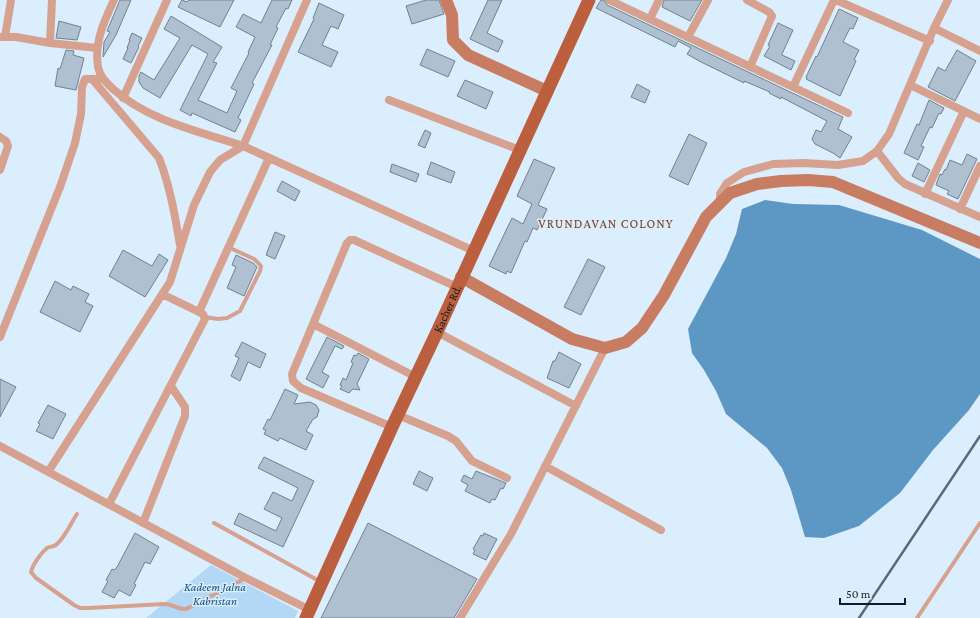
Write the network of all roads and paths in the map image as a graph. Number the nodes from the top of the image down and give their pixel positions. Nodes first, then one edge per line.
1 (11, 0) edge
2 (52, 0) edge
3 (114, 0) edge
4 (167, 0) edge
5 (307, 0) edge
6 (446, 0) edge
7 (589, 0) edge
8 (609, 0) edge
9 (659, 0) edge
10 (708, 0) edge
11 (747, 0) edge
12 (835, 0) edge
13 (948, 0) edge
14 (650, 19) junction
15 (934, 28) junction
16 (3, 37) edge
17 (688, 37) junction
18 (930, 41) junction
19 (50, 43) junction
20 (97, 48) junction
21 (980, 51) edge
22 (750, 67) junction
23 (102, 79) junction
24 (92, 80) junction
25 (910, 85) junction
26 (793, 87) junction
27 (547, 92) junction
28 (123, 98) junction
29 (389, 100) dead end
30 (964, 111) junction
31 (848, 113) dead end
32 (980, 119) edge
33 (0, 136) edge
34 (243, 146) junction
35 (520, 150) junction
36 (877, 151) junction
37 (269, 158) junction
38 (980, 166) edge
39 (0, 170) edge
40 (925, 194) junction
41 (720, 204) junction
42 (960, 209) junction
43 (980, 217) edge
44 (980, 243) edge
45 (228, 247) junction
46 (180, 248) junction
47 (474, 251) junction
48 (459, 282) junction
49 (162, 294) junction
50 (202, 314) junction
51 (313, 324) junction
52 (437, 332) junction
53 (0, 337) edge
54 (605, 348) junction
55 (416, 377) junction
56 (172, 386) junction
57 (576, 406) junction
58 (395, 421) junction
59 (0, 446) edge
60 (545, 466) junction
61 (48, 472) junction
62 (508, 478) dead end
63 (109, 504) junction
64 (77, 514) dead end
65 (143, 523) junction
66 (214, 523) dead end
67 (980, 523) edge
68 (661, 530) dead end
69 (246, 578) junction
70 (323, 583) junction
71 (308, 614) edge
72 (460, 618) edge
73 (917, 618) edge

1 - 16 street
2 - 19 street
3 - 20 street
4 - 28 street
5 - 34 street
6 - 27 street
7 - 27 main road, Kacher Rd.
8 - 14 street
9 - 14 street
10 - 17 street
11 - 22 street
12 - 18 street
12 - 26 street
13 - 15 street
14 - 17 street
15 - 18 street
15 - 21 street
16 - 19 street
17 - 22 street
18 - 25 street
19 - 20 street
20 - 23 street
22 - 26 street
23 - 24 street
23 - 28 street
24 - 46 street
24 - 53 street
25 - 30 street
25 - 36 street
26 - 31 street
27 - 35 main road, Kacher Rd.
28 - 34 street
29 - 35 street
30 - 32 street
30 - 40 street
33 - 39 street
34 - 37 street
34 - 46 street
35 - 47 main road, Kacher Rd.
36 - 40 street
36 - 41 street
37 - 45 street
37 - 47 street
38 - 42 street
40 - 42 street
41 - 44 street
41 - 54 street
42 - 43 street
45 - 50 street
45 - 50 lane
46 - 49 street
47 - 48 main road, Kacher Rd.
48 - 51 street
48 - 52 main road, Kacher Rd.
48 - 54 street
49 - 50 street
49 - 61 street
50 - 56 street
51 - 55 street
51 - 58 street
52 - 55 main road, Kacher Rd.
52 - 57 street
54 - 57 street
55 - 58 main road, Kacher Rd.
56 - 63 street
56 - 65 street
57 - 60 street
58 - 62 street
58 - 70 main road, Kacher Rd.
59 - 61 street
60 - 68 street
60 - 72 street
61 - 63 street
63 - 65 street
64 - 69 lane
65 - 69 street
66 - 70 lane
67 - 73 lane
69 - 71 street
70 - 71 main road, Kacher Rd.

